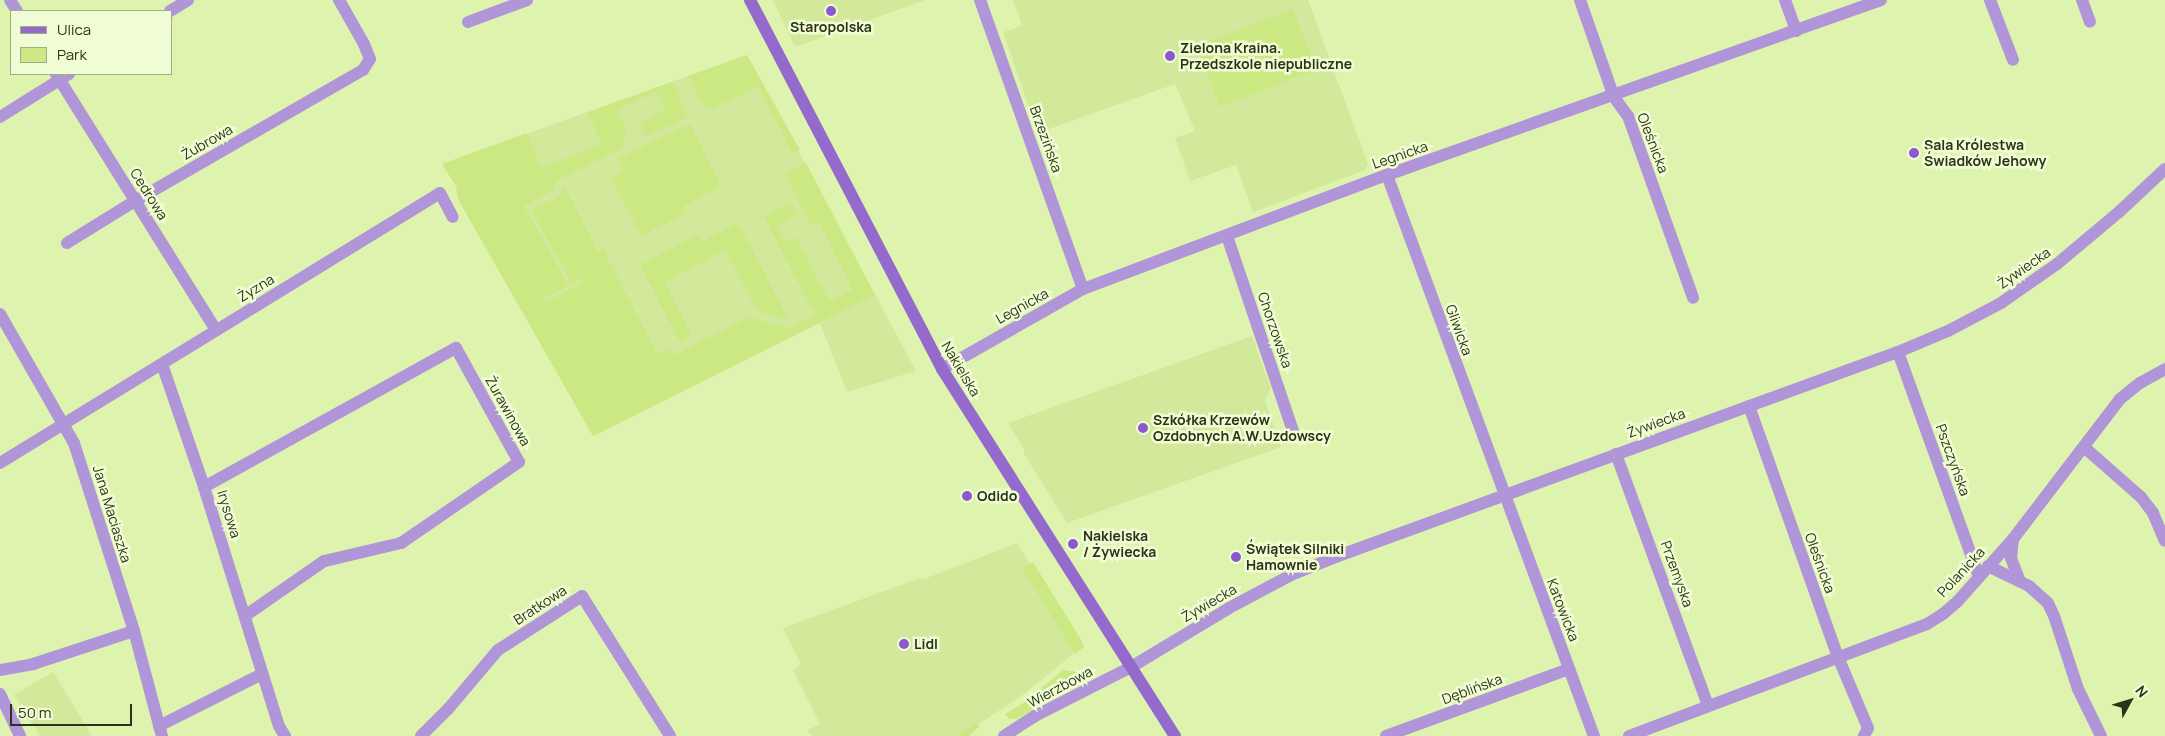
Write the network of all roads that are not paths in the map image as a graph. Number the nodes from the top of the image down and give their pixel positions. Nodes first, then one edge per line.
1 (188, 0) edge
2 (339, 0) edge
3 (527, 0) edge
4 (750, 0) edge
5 (980, 0) edge
6 (1580, 0) edge
7 (1785, 0) edge
8 (1881, 0) edge
9 (1990, 0) edge
10 (2082, 0) edge
11 (172, 10) edge
12 (468, 22) dead end
13 (2090, 22) dead end
14 (1796, 30) junction
15 (2013, 60) dead end
16 (62, 76) edge
17 (1614, 96) junction
18 (0, 117) edge
19 (2165, 168) edge
20 (1387, 176) junction
21 (135, 201) junction
22 (454, 217) dead end
23 (1227, 236) junction
24 (67, 243) dead end
25 (1083, 289) junction
26 (1693, 298) dead end
27 (0, 314) edge
28 (216, 330) junction
29 (1898, 352) junction
30 (162, 364) junction
31 (942, 369) junction
32 (2165, 369) edge
33 (1749, 406) junction
34 (64, 423) junction
35 (1294, 434) dead end
36 (2084, 447) junction
37 (1616, 454) junction
38 (0, 463) edge
39 (204, 487) junction
40 (1504, 495) junction
41 (2013, 540) junction
42 (2165, 541) edge
43 (1988, 566) junction
44 (1979, 578) junction
45 (2019, 580) junction
46 (245, 616) junction
47 (134, 631) junction
48 (1838, 657) junction
49 (1131, 667) junction
50 (1569, 669) junction
51 (0, 670) edge
52 (262, 674) junction
53 (0, 694) edge
54 (1708, 705) junction
55 (160, 731) edge
56 (1866, 732) edge
57 (20, 736) edge
58 (285, 736) edge
59 (421, 736) edge
60 (670, 736) edge
61 (1004, 736) edge
62 (1175, 736) edge
63 (1386, 736) edge
64 (1594, 736) edge
65 (1629, 736) edge
66 (2100, 736) edge

1 - 11 street
2 - 21 street, Żubrowa
3 - 12 street
4 - 31 main road, Nakielska
5 - 25 street, Brzezińska
6 - 17 street, Oleśnicka
7 - 14 street
8 - 14 street, Legnicka
9 - 15 street
10 - 13 street
14 - 17 street, Legnicka
16 - 18 street
16 - 21 street, Cedrowa
17 - 20 street, Legnicka
17 - 26 street, Oleśnicka
19 - 29 street, Żywiecka
20 - 23 street, Legnicka
20 - 40 street, Gliwicka
21 - 24 street, Żubrowa
21 - 28 street, Cedrowa
22 - 28 street, Żyzna
23 - 25 street, Legnicka
23 - 35 street, Chorzowska
25 - 31 street, Legnicka
27 - 34 street, Jana Maciaszka
28 - 30 street, Żyzna
29 - 33 street, Żywiecka
29 - 44 street, Pszczyńska
30 - 34 street, Żyzna
30 - 39 street, Irysowa
31 - 49 main road, Nakielska
32 - 36 street, Polanicka
33 - 37 street, Żywiecka
33 - 48 street, Oleśnicka
34 - 38 street, Żyzna
34 - 47 street, Jana Maciaszka
36 - 41 street, Polanicka
36 - 42 street
37 - 40 street, Żywiecka
37 - 54 street, Przemyska
39 - 46 street, Irysowa
39 - 46 street, Żurawinowa
40 - 49 street, Żywiecka
40 - 50 street, Katowicka
41 - 43 street, Polanicka
41 - 45 street
43 - 44 street, Polanicka
43 - 45 street
44 - 48 street, Polanicka
45 - 66 street
46 - 52 street, Irysowa
47 - 51 street
47 - 55 street, Jana Maciaszka
48 - 54 street, Polanicka
48 - 56 street, Oleśnicka
49 - 61 street, Wierzbowa
49 - 62 main road, Nakielska
50 - 63 street, Dęblińska
50 - 64 street, Katowicka
52 - 55 street
52 - 58 street, Irysowa
53 - 57 street
54 - 65 street, Polanicka
59 - 60 street, Bratkowa

